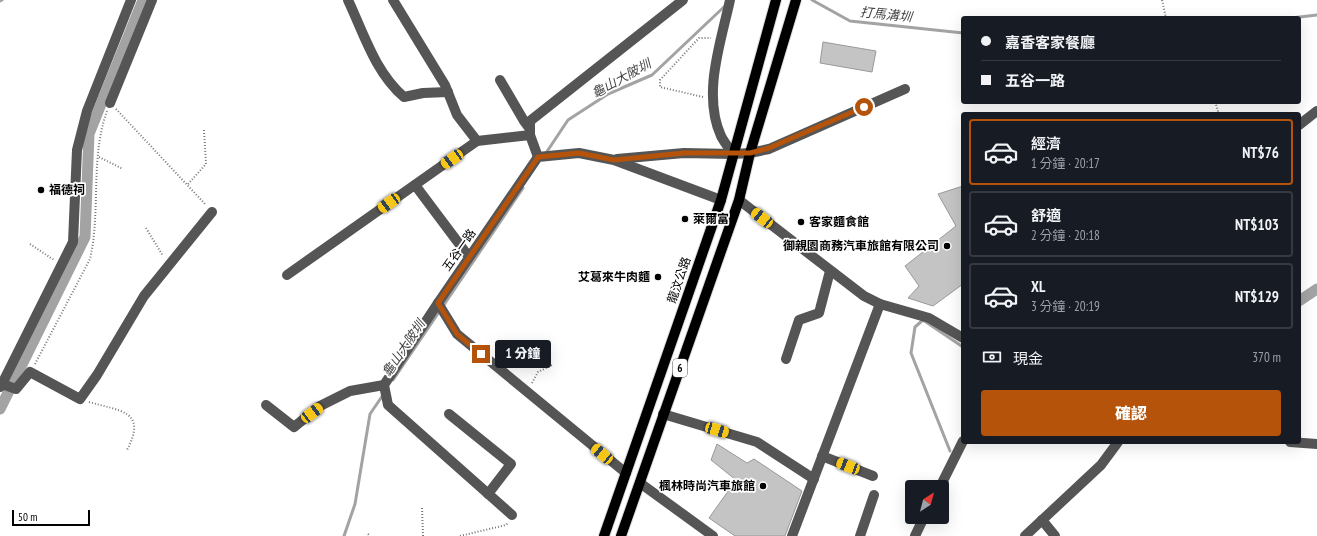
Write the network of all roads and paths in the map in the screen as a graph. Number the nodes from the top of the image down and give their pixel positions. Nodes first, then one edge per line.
1 (131, 0) edge
2 (152, 0) edge
3 (348, 0) edge
4 (393, 0) edge
5 (684, 0) edge
6 (730, 0) edge
7 (776, 0) edge
8 (796, 0) edge
9 (1162, 0) edge
10 (1166, 16) edge
11 (722, 38) junction
12 (500, 80) dead end
13 (905, 89) dead end
14 (448, 92) junction
15 (712, 98) junction
16 (110, 103) joint
17 (1317, 111) edge
18 (1301, 123) edge
19 (204, 130) dead end
20 (530, 132) junction
21 (476, 141) junction
22 (750, 153) junction
23 (733, 154) junction
24 (99, 157) dead end
25 (538, 157) junction
26 (614, 160) junction
27 (124, 169) dead end
28 (188, 184) junction
29 (415, 185) junction
30 (50, 189) dead end
31 (75, 194) junction
32 (721, 200) junction
33 (739, 200) junction
34 (212, 212) joint
35 (146, 228) dead end
36 (30, 244) dead end
37 (470, 257) junction
38 (62, 264) junction
39 (169, 266) junction
40 (830, 271) junction
41 (287, 275) dead end
42 (438, 303) junction
43 (880, 304) junction
44 (961, 337) edge
45 (786, 359) dead end
46 (552, 365) dead end
47 (1, 386) edge
48 (385, 386) junction
49 (529, 394) junction
50 (80, 399) junction
51 (266, 405) dead end
52 (449, 414) dead end
53 (663, 414) junction
54 (1301, 443) edge
55 (962, 444) edge
56 (1117, 444) edge
57 (1317, 444) edge
58 (127, 450) dead end
59 (822, 456) junction
60 (626, 474) junction
61 (873, 476) dead end
62 (814, 479) junction
63 (944, 480) edge
64 (640, 483) junction
65 (488, 494) junction
66 (874, 495) dead end
67 (422, 508) dead end
68 (512, 515) joint
69 (1042, 520) junction
70 (921, 524) edge
71 (423, 536) edge
72 (460, 536) edge
73 (604, 536) edge
74 (621, 536) edge
75 (713, 536) edge
76 (792, 536) edge
77 (860, 536) edge
78 (915, 536) edge
79 (1025, 536) edge
80 (1055, 536) edge

1 - 31 street
2 - 16 street
3 - 14 street
4 - 14 street
5 - 20 street
6 - 11 street
7 - 23 main road, 龍汶公路 / 6
8 - 22 main road, 6
9 - 10 path
11 - 15 street
11 - 15 path
12 - 20 street
13 - 22 street
14 - 21 street
15 - 23 street
16 - 28 path
17 - 18 street
19 - 28 path
20 - 21 street
20 - 25 street
21 - 29 street
22 - 23 street
22 - 33 main road, 6
23 - 26 street
23 - 32 main road, 龍汶公路 / 6
24 - 27 path
25 - 26 street
25 - 37 street, 五谷一路
26 - 32 street
28 - 34 path
29 - 37 street
29 - 41 street
30 - 31 path
31 - 38 street
32 - 33 main road
32 - 60 main road, 龍汶公路 / 6
33 - 40 street
33 - 53 main road, 6
34 - 39 street
35 - 39 path
36 - 38 path
37 - 42 street, 五谷一路
38 - 47 street
39 - 50 street
40 - 43 street
40 - 45 street
42 - 48 street, 五谷一路
42 - 49 street
43 - 44 street
43 - 59 street
46 - 49 path
47 - 50 street
48 - 51 street
48 - 65 street
49 - 60 street
50 - 58 path
52 - 65 street
53 - 62 street
53 - 64 main road, 6
54 - 57 street
55 - 63 street
56 - 69 street
59 - 61 street
59 - 62 street
60 - 73 main road, 龍汶公路 / 6
62 - 76 street
64 - 74 main road, 6
64 - 75 street
65 - 68 street
66 - 77 street
67 - 71 path
68 - 72 path
69 - 79 street
69 - 80 street
70 - 78 street

